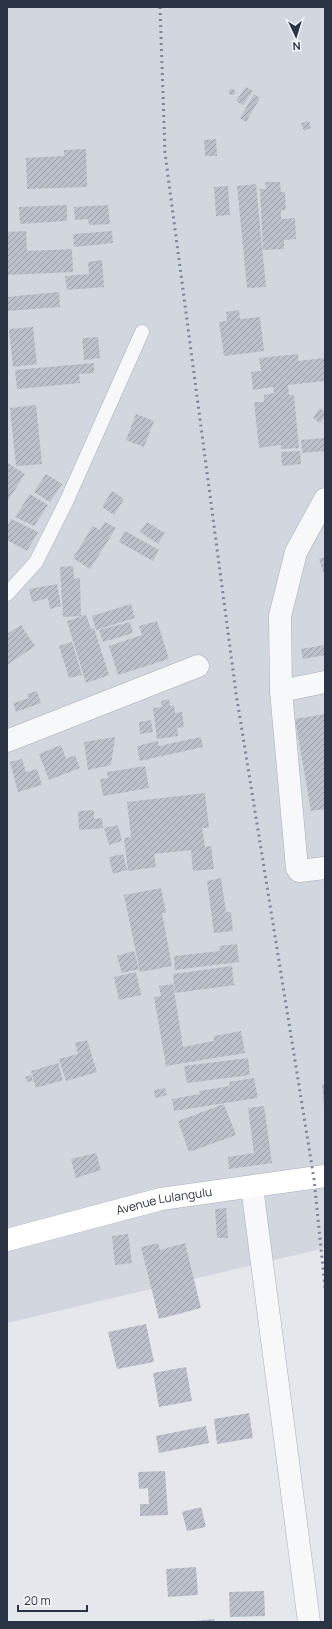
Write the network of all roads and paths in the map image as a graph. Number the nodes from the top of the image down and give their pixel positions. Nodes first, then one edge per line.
1 (142, 332) dead end
2 (325, 499) edge
3 (7, 594) edge
4 (198, 666) dead end
5 (325, 682) edge
6 (281, 691) junction
7 (7, 741) edge
8 (325, 868) edge
9 (325, 1176) edge
10 (252, 1187) junction
11 (7, 1240) edge
12 (309, 1622) edge

1 - 3 lane
2 - 6 street
4 - 7 street
5 - 6 street
6 - 8 street
9 - 10 street, Avenue Lulangulu
10 - 11 street, Avenue Lulangulu
10 - 12 street

